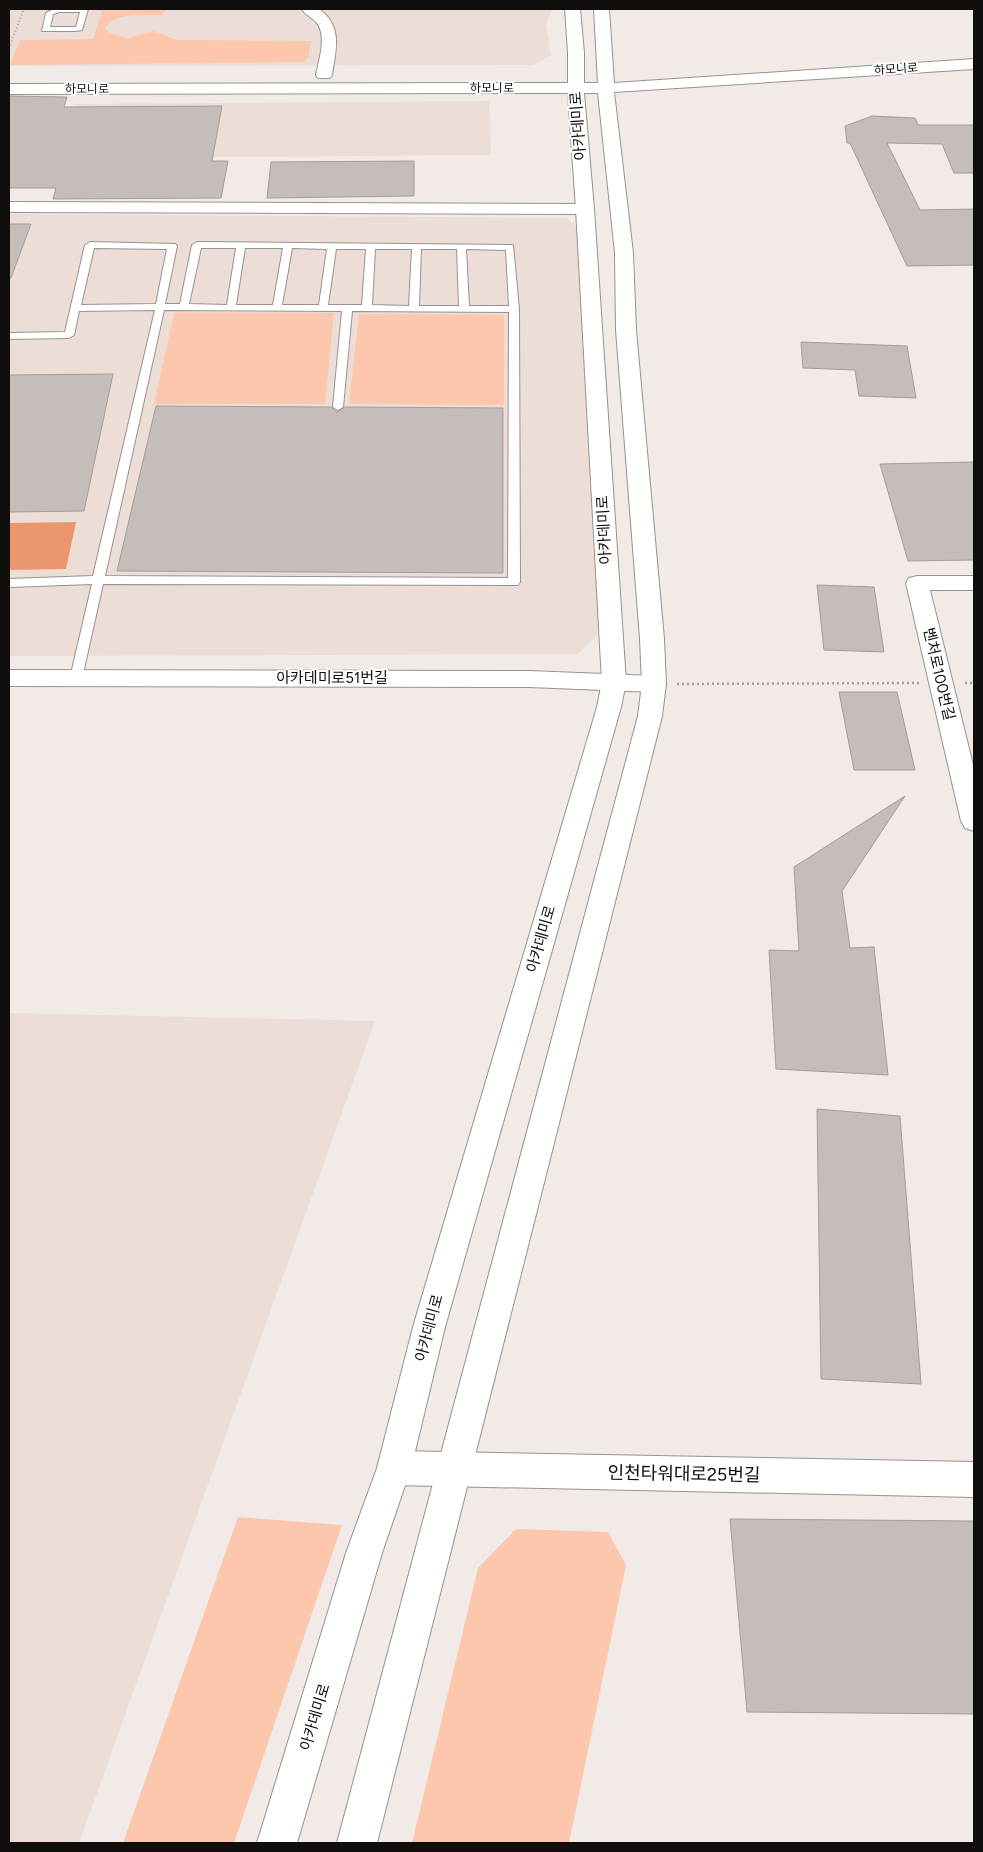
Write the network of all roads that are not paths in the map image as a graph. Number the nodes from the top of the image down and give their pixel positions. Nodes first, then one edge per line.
1 (84, 9) edge
2 (309, 9) edge
3 (572, 9) edge
4 (601, 9) edge
5 (974, 51) edge
6 (974, 64) edge
7 (9, 75) edge
8 (324, 75) junction
9 (606, 81) junction
10 (576, 82) junction
11 (9, 89) edge
12 (9, 207) edge
13 (585, 209) junction
14 (241, 245) junction
15 (288, 245) junction
16 (332, 246) junction
17 (371, 246) junction
18 (417, 246) junction
19 (461, 247) junction
20 (160, 307) junction
21 (184, 307) junction
22 (231, 307) junction
23 (75, 308) junction
24 (277, 308) junction
25 (323, 308) junction
26 (347, 308) junction
27 (367, 308) junction
28 (414, 308) junction
29 (464, 308) junction
30 (514, 309) junction
31 (9, 336) edge
32 (338, 407) dead end
33 (99, 580) junction
34 (9, 583) edge
35 (974, 583) edge
36 (9, 678) edge
37 (76, 678) junction
38 (614, 682) junction
39 (654, 684) junction
40 (970, 787) edge
41 (974, 821) edge
42 (394, 1468) junction
43 (456, 1470) junction
44 (974, 1480) edge
45 (277, 1843) edge
46 (357, 1843) edge

1 - 1 lane
2 - 8 street
3 - 10 street, 아카데미로
4 - 9 street, 아카데미로
5 - 9 street, 하모니로
6 - 9 street, 하모니로
7 - 8 street, 하모니로
8 - 10 street, 하모니로
9 - 10 street, 하모니로
9 - 39 street, 아카데미로
10 - 11 street, 하모니로
10 - 13 street, 아카데미로
12 - 13 street
13 - 38 street, 아카데미로
14 - 15 lane
14 - 21 lane
14 - 22 lane
15 - 16 lane
15 - 24 lane
16 - 17 lane
16 - 25 lane
17 - 18 lane
17 - 27 lane
18 - 19 lane
18 - 28 lane
19 - 29 lane
19 - 30 lane
20 - 21 lane
20 - 23 lane
20 - 23 lane
20 - 33 lane
21 - 22 lane
22 - 24 lane
23 - 31 lane
24 - 25 lane
25 - 26 lane
26 - 27 lane
26 - 32 lane
27 - 28 lane
28 - 29 lane
29 - 30 lane
30 - 33 lane
33 - 34 lane
33 - 37 lane
35 - 40 street, 벤처로100번길
36 - 37 street, 아카데미로51번길
37 - 38 street, 아카데미로51번길
38 - 39 street, 아카데미로51번길
38 - 42 street, 아카데미로
39 - 43 street, 아카데미로
40 - 41 street, 벤처로100번길
42 - 43 street, 인천타워대로25번길
42 - 45 street, 아카데미로
43 - 44 street, 인천타워대로25번길
43 - 46 street, 아카데미로

